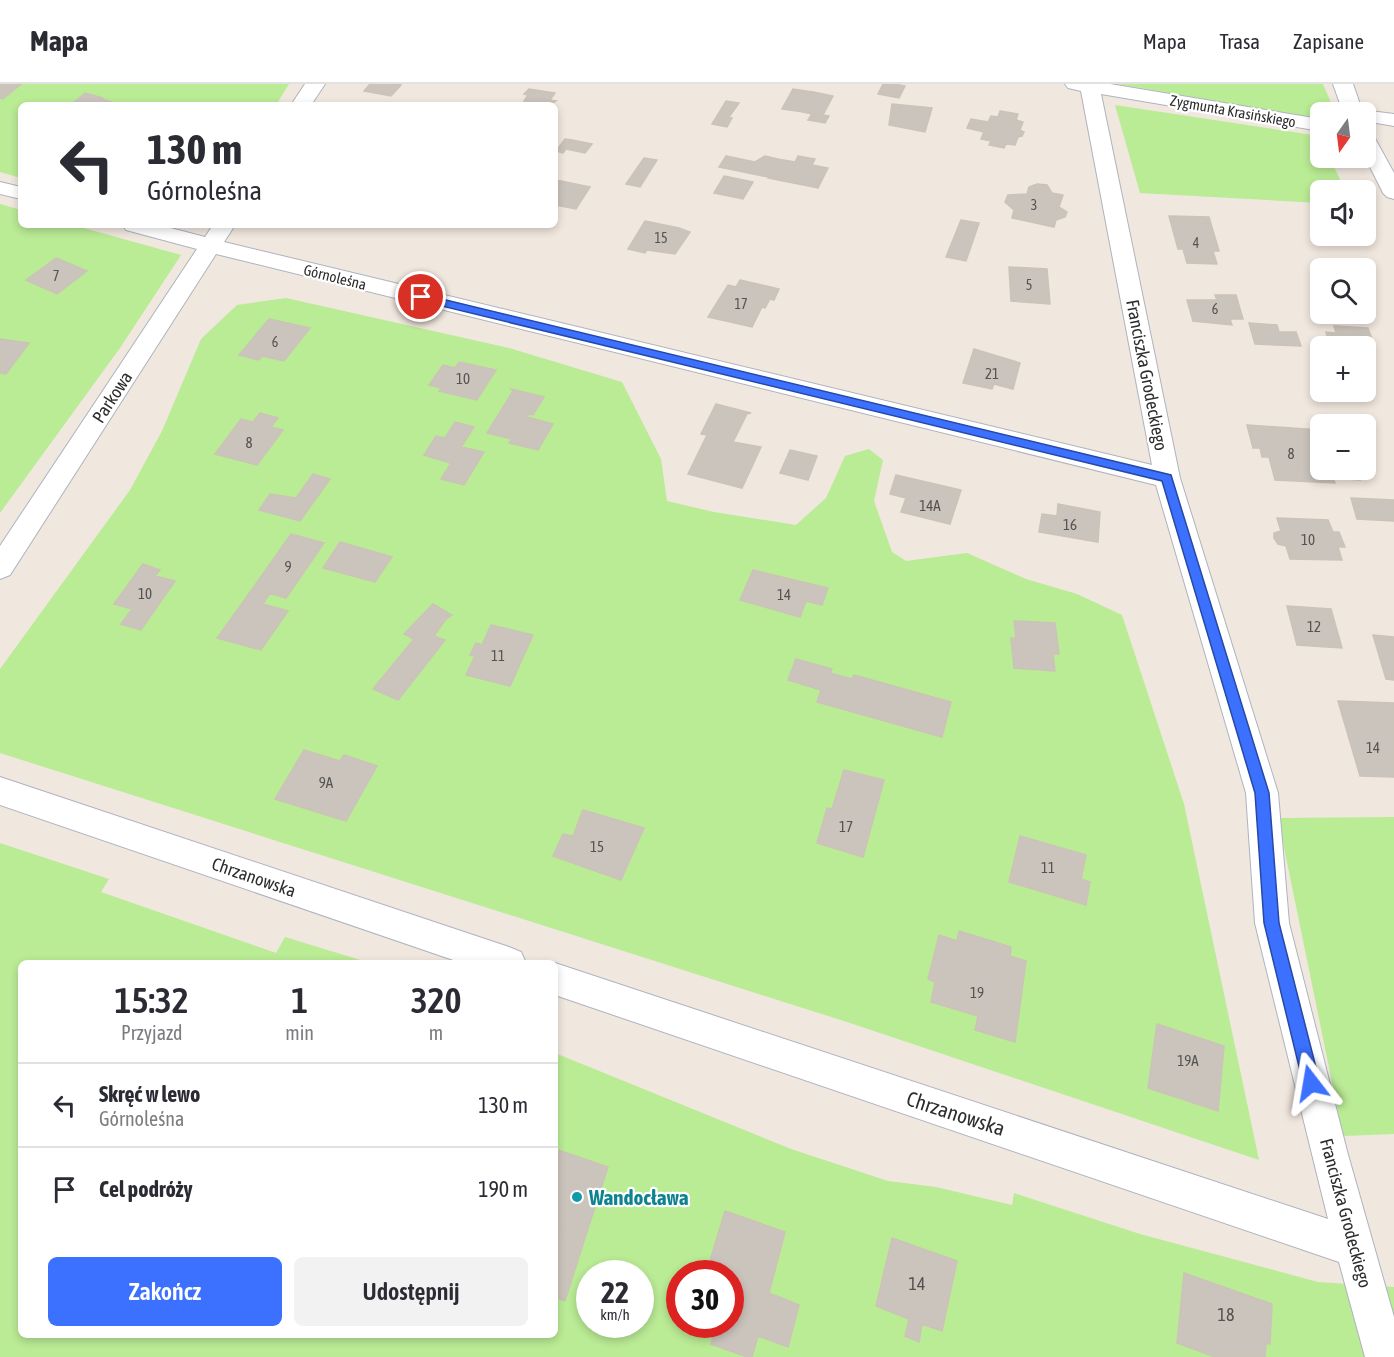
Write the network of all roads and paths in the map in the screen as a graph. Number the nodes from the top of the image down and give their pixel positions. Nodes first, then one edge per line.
1 (315, 84) edge
2 (1343, 84) edge
3 (1083, 85) edge
4 (303, 102) edge
5 (1349, 102) edge
6 (1376, 117) edge
7 (1394, 120) edge
8 (1310, 124) edge
9 (1376, 158) edge
10 (0, 188) edge
11 (18, 193) edge
12 (1394, 193) edge
13 (145, 228) edge
14 (222, 228) edge
15 (211, 246) junction
16 (1167, 478) junction
17 (0, 568) edge
18 (0, 792) edge
19 (499, 960) edge
20 (558, 980) edge
21 (1356, 1248) junction
22 (1385, 1357) edge

1 - 4 street
2 - 5 street
3 - 8 street, Zygmunta Krasińskiego
3 - 16 street, Franciszka Grodeckiego
6 - 7 street
9 - 12 street
10 - 11 street
13 - 15 street, Górnoleśna
14 - 15 street, Parkowa
15 - 16 street, Górnoleśna
15 - 17 street, Parkowa
16 - 21 street, Franciszka Grodeckiego
18 - 19 street, Chrzanowska
20 - 21 street, Chrzanowska
21 - 22 street, Franciszka Grodeckiego

